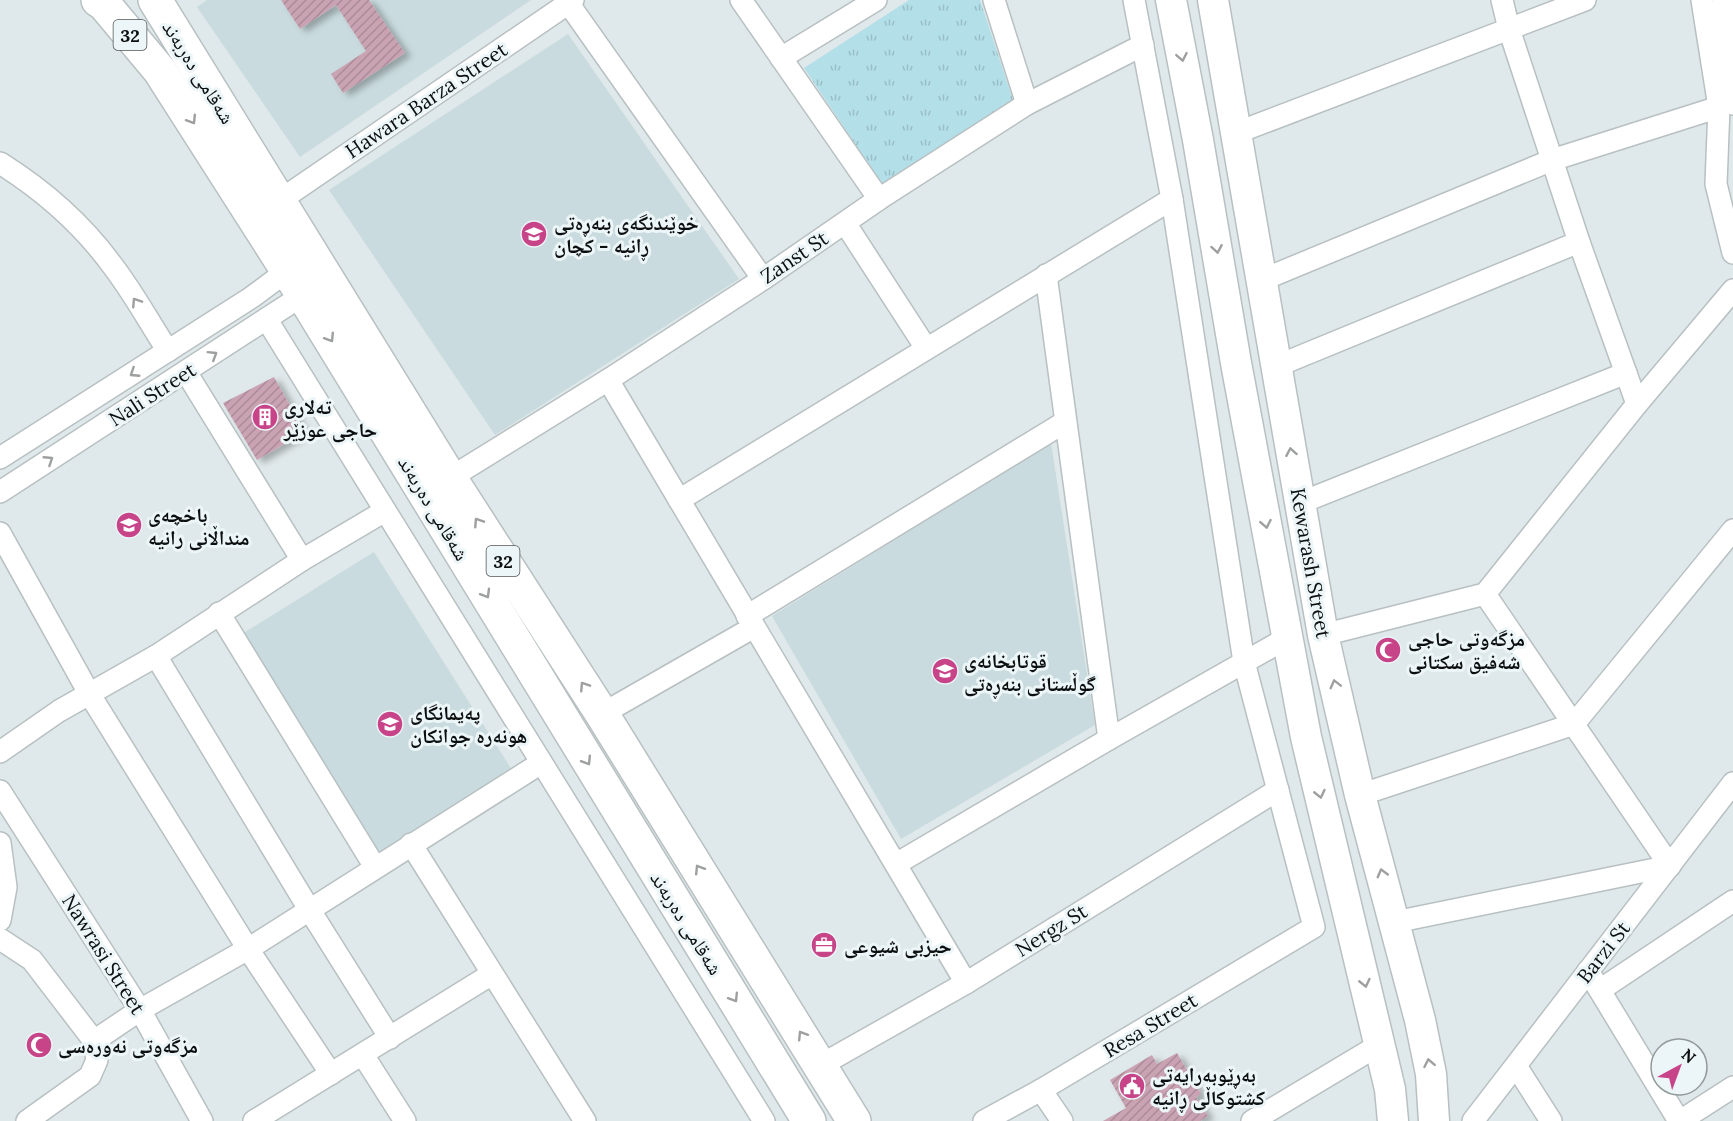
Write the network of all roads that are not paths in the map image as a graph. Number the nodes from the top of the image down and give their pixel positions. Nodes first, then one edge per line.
1 (98, 0) edge
2 (741, 0) edge
3 (876, 0) edge
4 (994, 0) edge
5 (1134, 0) edge
6 (1171, 0) edge
7 (1213, 0) edge
8 (1502, 0) edge
9 (1585, 0) edge
10 (1701, 0) edge
11 (1723, 0) edge
12 (159, 1) edge
13 (569, 1) edge
14 (1509, 29) junction
15 (1143, 45) junction
16 (781, 58) junction
17 (1027, 104) junction
18 (1728, 104) edge
19 (1236, 133) junction
20 (1725, 145) edge
21 (1552, 160) junction
22 (0, 163) edge
23 (879, 199) junction
24 (1172, 199) junction
25 (279, 201) junction
26 (845, 223) junction
27 (1579, 242) junction
28 (1733, 253) edge
29 (1046, 275) junction
30 (763, 279) junction
31 (1262, 280) junction
32 (295, 283) junction
33 (1733, 290) edge
34 (267, 320) junction
35 (926, 348) junction
36 (168, 351) junction
37 (1276, 366) junction
38 (186, 372) junction
39 (1626, 373) junction
40 (608, 381) junction
41 (1637, 404) junction
42 (1065, 422) junction
43 (0, 458) edge
44 (450, 478) junction
45 (0, 492) edge
46 (679, 500) junction
47 (1300, 503) junction
48 (385, 511) junction
49 (1733, 530) edge
50 (0, 533) edge
51 (302, 560) junction
52 (1485, 594) junction
53 (219, 613) junction
54 (751, 622) junction
55 (1323, 635) junction
56 (1287, 638) junction
57 (156, 656) junction
58 (1244, 662) junction
59 (90, 695) junction
60 (602, 714) junction
61 (1574, 724) junction
62 (1346, 730) junction
63 (1306, 737) junction
64 (1109, 739) junction
65 (0, 752) edge
66 (541, 763) junction
67 (1733, 783) edge
68 (1278, 790) junction
69 (0, 791) edge
70 (1360, 795) junction
71 (0, 843) edge
72 (411, 844) junction
73 (896, 864) junction
74 (1670, 866) junction
75 (375, 867) junction
76 (1733, 901) edge
77 (309, 909) junction
78 (0, 920) edge
79 (1395, 922) junction
80 (0, 939) edge
81 (248, 949) junction
82 (1588, 971) junction
83 (492, 974) junction
84 (966, 983) junction
85 (1600, 990) junction
86 (140, 1011) junction
87 (390, 1038) junction
88 (94, 1041) junction
89 (1379, 1045) junction
90 (363, 1055) junction
91 (821, 1065) junction
92 (1516, 1066) junction
93 (332, 1074) junction
94 (1733, 1088) edge
95 (1041, 1090) junction
96 (27, 1121) edge
97 (202, 1121) edge
98 (254, 1121) edge
99 (405, 1121) edge
100 (585, 1121) edge
101 (764, 1121) edge
102 (809, 1121) edge
103 (854, 1121) edge
104 (984, 1121) edge
105 (1062, 1121) edge
106 (1252, 1121) edge
107 (1393, 1121) edge
108 (1434, 1121) edge
109 (1473, 1121) edge
110 (1551, 1121) edge
111 (1679, 1121) edge

1 -> 32 highway, شەقامی دەربەند / 32
2 - 16 street
3 - 16 street
4 - 17 street
5 - 15 street
6 -> 56 main road, Kewarash Street
7 - 19 main road, Kewarash Street
8 - 14 street
9 - 14 street
10 - 18 street
11 - 18 street
12 - 25 highway, شەقامی دەربەند / 32
13 - 25 street, Hawara Barza Street
13 - 30 street
14 - 19 street
14 - 21 street
15 - 17 street, Zanst St
15 - 24 street
16 - 23 street
17 - 23 street, Zanst St
18 - 20 street
18 - 21 street
19 - 31 main road, Kewarash Street
20 - 28 street
21 - 27 street
21 - 31 street
36 -> 22 street
23 - 26 street, Zanst St
24 - 29 street
24 - 58 street
25 - 44 highway, شەقامی دەربەند / 32
26 - 30 street, Zanst St
26 - 35 street
27 - 37 street
27 - 39 street
29 - 35 street
29 - 42 street
30 - 40 street, Zanst St
31 - 37 main road, Kewarash Street
32 - 34 street, Nali Street
32 - 36 street, Nali Street
32 -> 102 highway, شەقامی دەربەند / 32
33 - 41 street
38 -> 34 street, Nali Street
34 - 48 street
35 - 46 street
36 -> 43 street, Nali Street
47 -> 37 main road, Kewarash Street
45 -> 38 street, Nali Street
38 - 51 street
39 - 41 street
39 - 47 street
40 - 44 street, Zanst St
40 - 46 street
41 - 52 street
42 - 54 street
42 - 64 street
60 -> 44 highway, شەقامی دەربەند / 32
46 - 54 street
47 - 55 main road, Kewarash Street
48 - 51 street
48 - 66 street
49 - 61 street
50 - 59 street
51 - 53 street
52 - 55 street
52 - 61 street
53 - 57 street
53 - 75 street
54 - 60 street
54 - 73 street
62 -> 55 main road, Kewarash Street
56 - 58 street
56 - 63 main road, Kewarash Street
57 - 59 street
57 - 77 street
58 - 64 street
58 - 68 street
59 - 65 street
59 - 81 street
91 -> 60 highway, شەقامی دەربەند / 32
61 - 70 street
61 - 74 street
62 - 63 main road
62 - 70 main road, Kewarash Street
63 -> 89 main road, Kewarash Street
64 - 73 street
66 - 72 street
66 - 101 street
67 - 74 street, Barzi St
68 - 84 street, Nergz St
68 - 95 street, Resa Street
69 - 86 street, Nawrasi Street
79 -> 70 main road, Kewarash Street
71 - 78 street
72 - 75 street
72 - 83 street
73 - 84 street
74 - 79 street
74 - 82 street, Barzi St
75 - 77 street
76 - 85 street
77 - 81 street
77 - 87 street
108 -> 79 main road, Kewarash Street
80 - 88 street
81 - 86 street
81 - 93 street
82 - 85 street
82 - 92 street, Barzi St
83 - 87 street
83 - 100 street
84 - 91 street, Nergz St
85 - 111 street
86 - 88 street
86 - 97 street, Nawrasi Street
87 - 90 street
88 - 96 street
89 - 106 street
89 - 107 main road, Kewarash Street
90 - 93 street
90 - 99 street
91 - 103 highway, شەقامی دەربەند / 32
92 - 109 street, Barzi St
92 - 110 street
93 - 98 street
94 - 111 street
95 - 104 street, Resa Street
95 - 105 street

